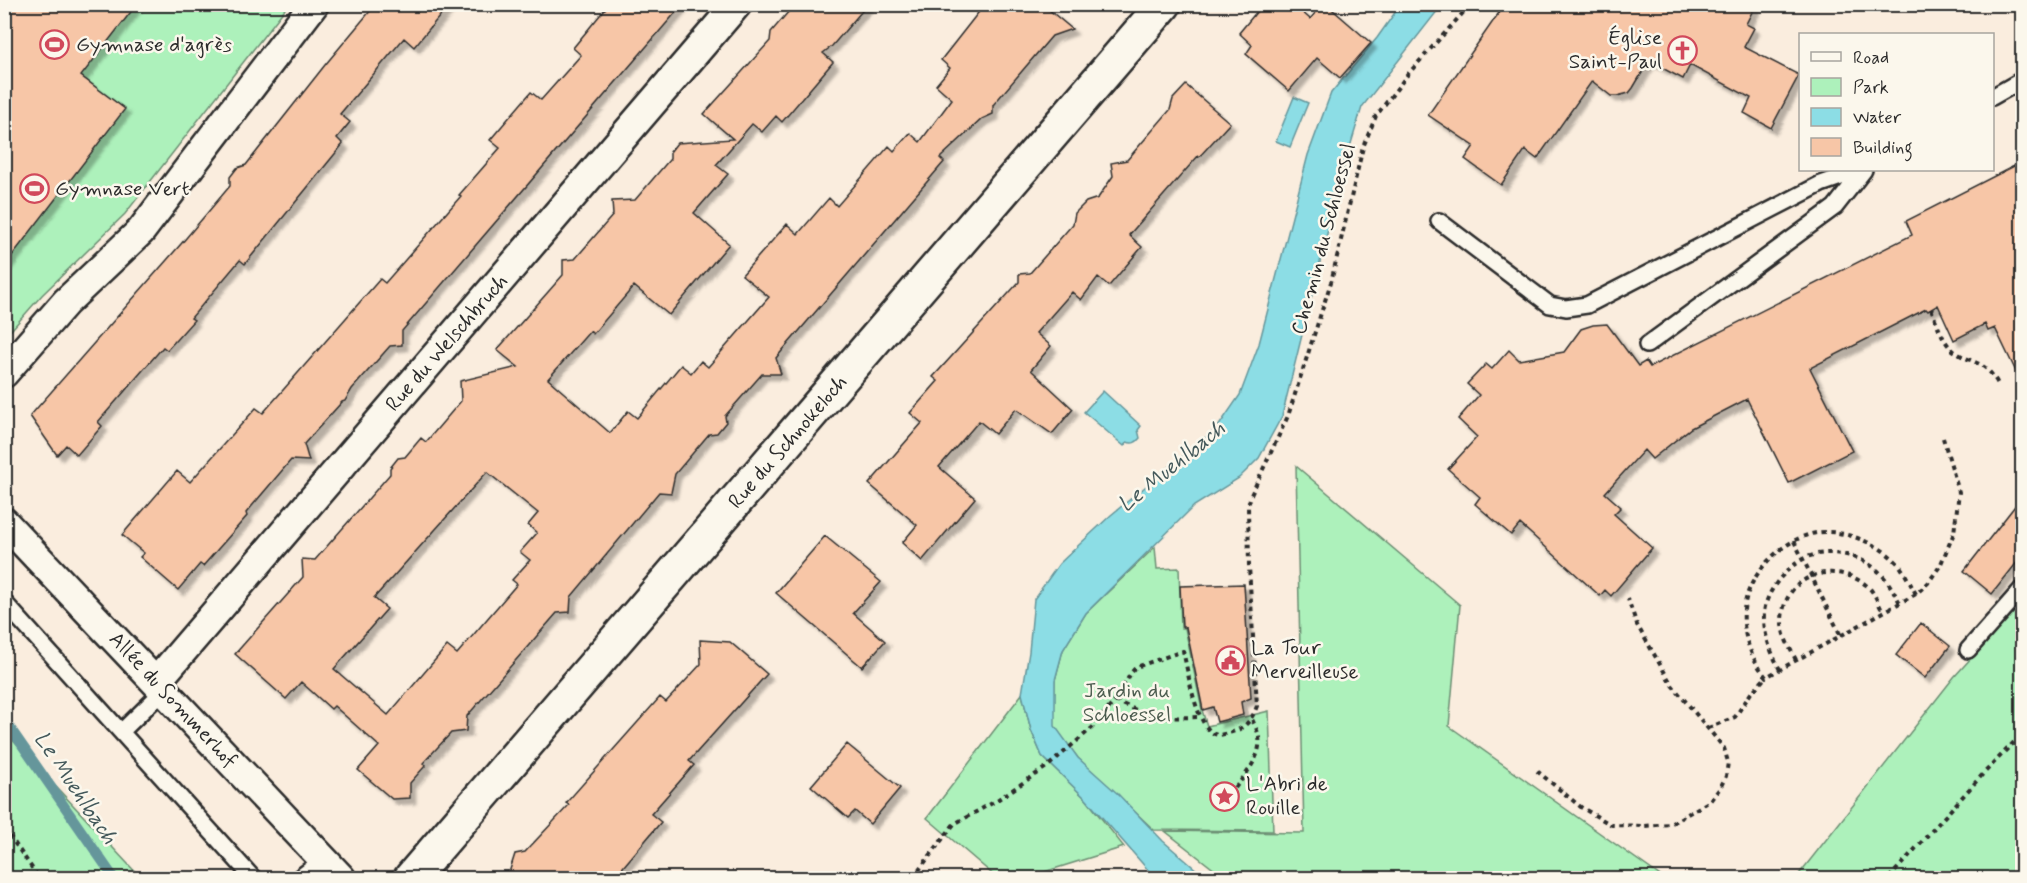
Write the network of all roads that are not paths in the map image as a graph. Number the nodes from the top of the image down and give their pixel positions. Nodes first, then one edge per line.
1 (314, 4) edge
2 (737, 4) edge
3 (1164, 4) edge
4 (2022, 80) edge
5 (1994, 96) edge
6 (1859, 171) edge
7 (1861, 171) edge
8 (1439, 221) dead end
9 (1647, 345) dead end
10 (4, 373) edge
11 (4, 522) edge
12 (2022, 589) edge
13 (4, 602) edge
14 (1968, 650) dead end
15 (160, 686) junction
16 (121, 732) junction
17 (332, 869) edge
18 (254, 879) edge
19 (299, 879) edge
20 (411, 879) edge

1 - 10 street
2 - 15 street, Rue du Welschbruch
3 - 20 street, Rue du Schnokeloch
4 - 5 lane
6 - 8 lane
7 - 9 lane
11 - 15 street, Allée du Sommerhof
12 - 14 lane
13 - 16 lane
15 - 16 lane
15 - 17 street, Allée du Sommerhof
16 - 18 lane
17 - 19 lane

